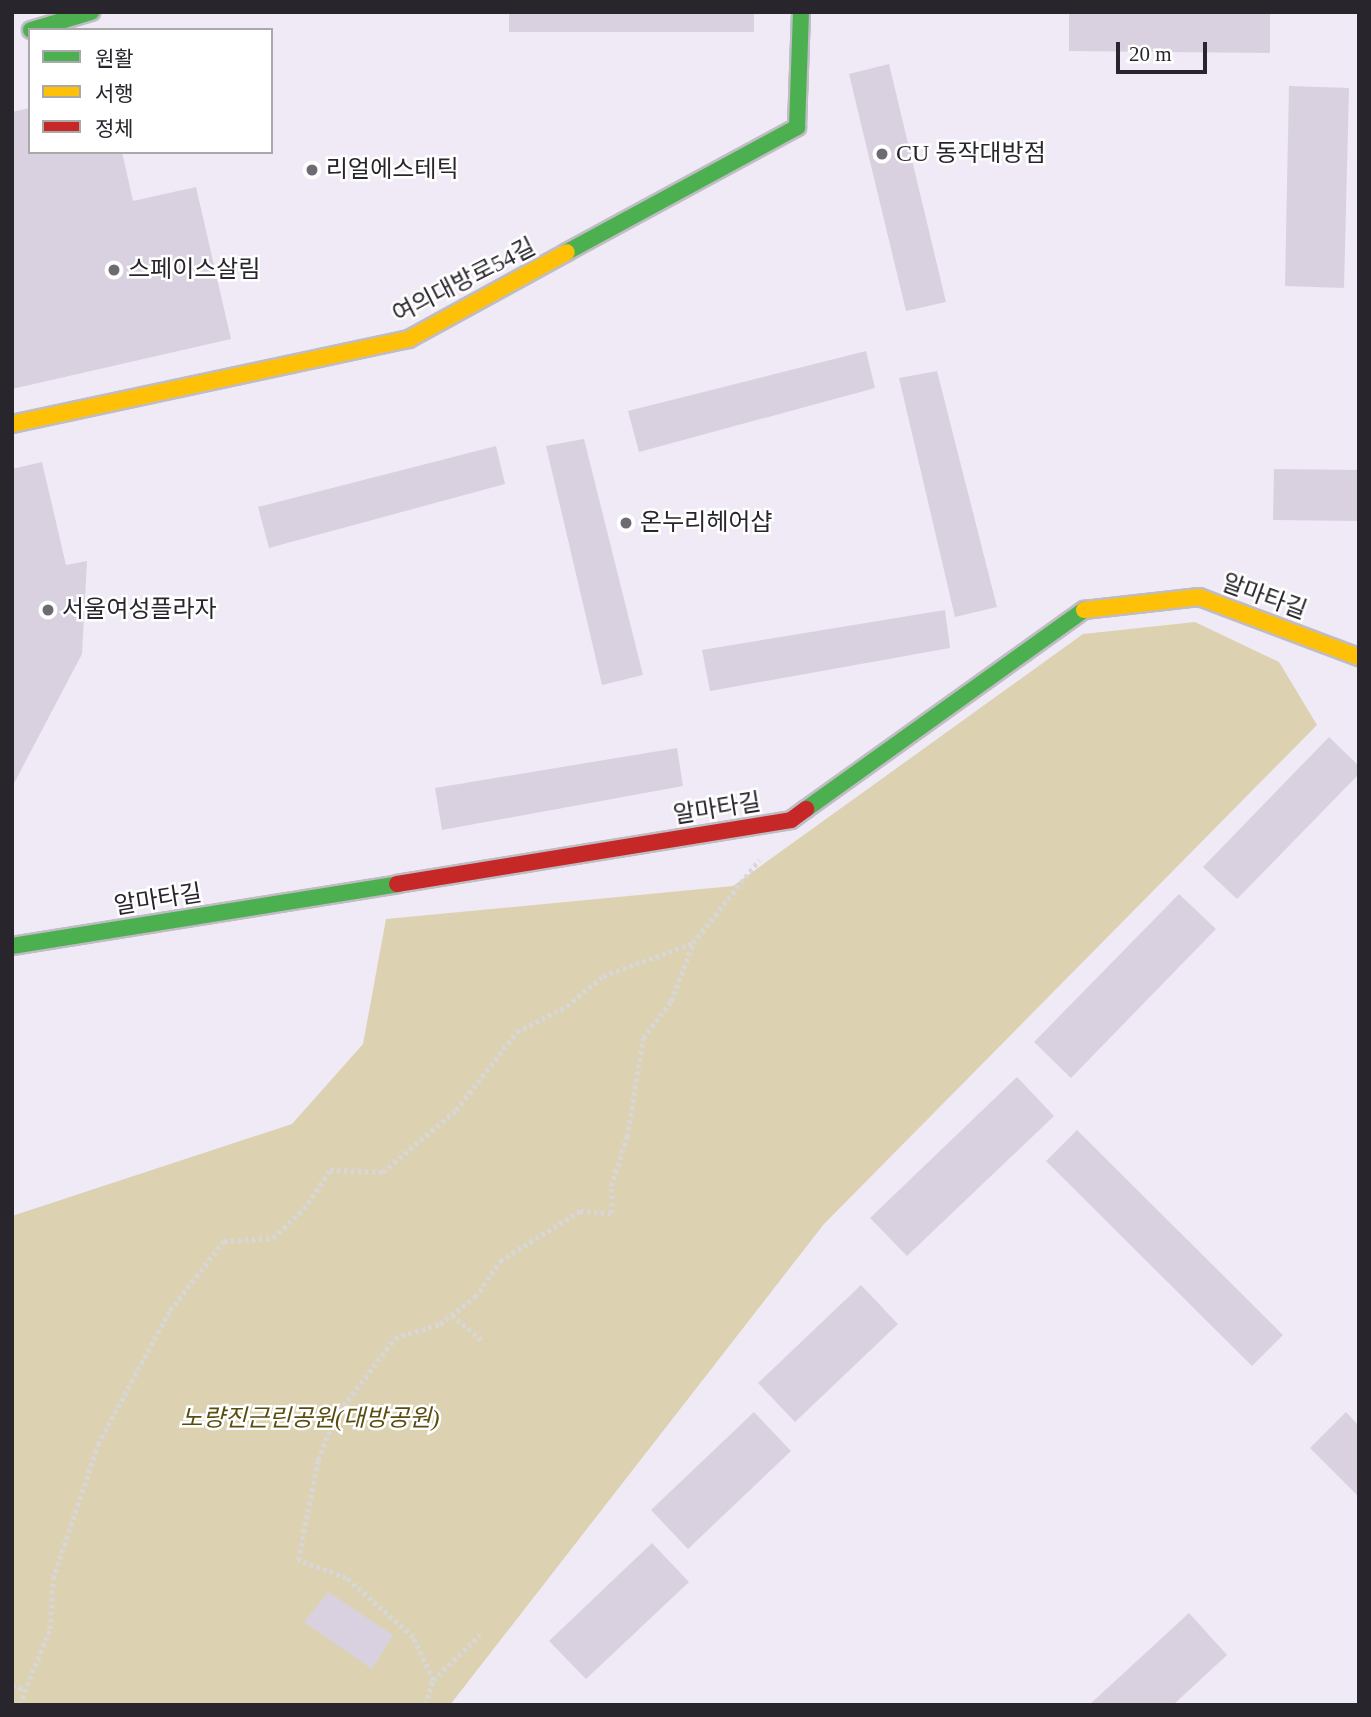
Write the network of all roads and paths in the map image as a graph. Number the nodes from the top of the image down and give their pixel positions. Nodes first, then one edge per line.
1 (91, 12) edge
2 (801, 12) edge
3 (37, 28) edge
4 (12, 424) edge
5 (1359, 657) edge
6 (767, 851) dead end
7 (693, 943) junction
8 (12, 946) edge
9 (452, 1315) junction
10 (484, 1342) dead end
11 (480, 1635) dead end
12 (433, 1680) junction
13 (12, 1686) edge
14 (24, 1689) junction
15 (19, 1705) edge
16 (425, 1705) edge

1 - 3 street
2 - 4 street, 여의대방로54길
5 - 8 street, 알마타길
6 - 7 path
7 - 9 path
7 - 14 path
9 - 10 path
9 - 12 path
11 - 12 path
12 - 16 path
13 - 14 path
14 - 15 path

